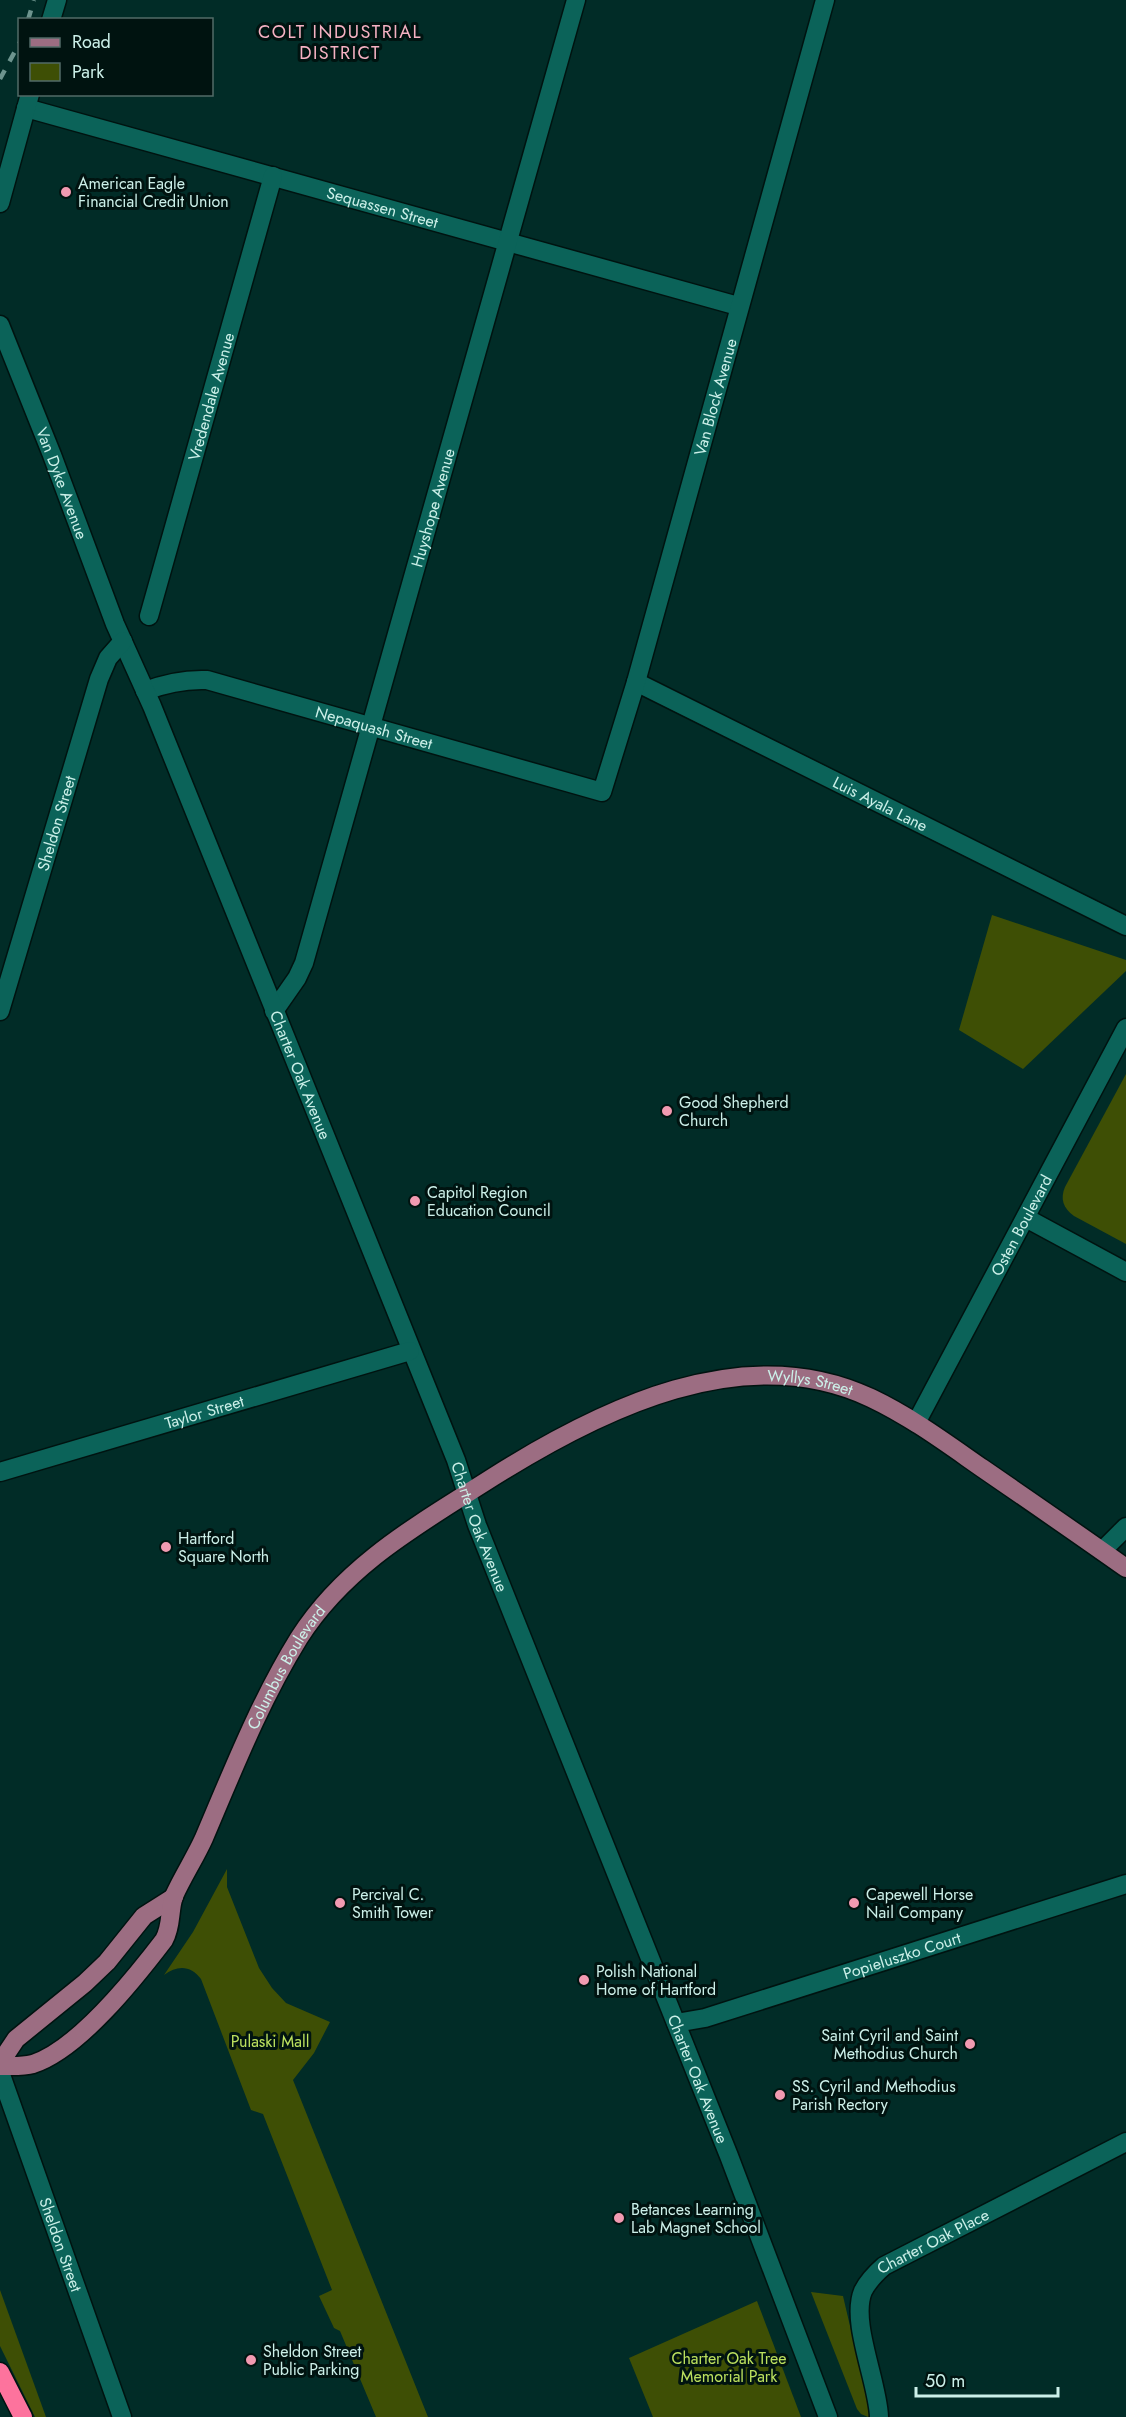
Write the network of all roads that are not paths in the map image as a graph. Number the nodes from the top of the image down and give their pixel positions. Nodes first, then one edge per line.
1 (57, 0) edge
2 (576, 0) edge
3 (825, 0) edge
4 (52, 18) edge
5 (28, 101) edge
6 (273, 176) junction
7 (0, 203) edge
8 (509, 242) junction
9 (738, 306) junction
10 (0, 325) edge
11 (149, 616) dead end
12 (123, 640) junction
13 (636, 682) junction
14 (145, 691) junction
15 (370, 728) junction
16 (603, 792) joint
17 (1126, 926) edge
18 (0, 1011) edge
19 (274, 1011) junction
20 (1126, 1028) edge
21 (1026, 1218) junction
22 (1126, 1272) edge
23 (410, 1351) junction
24 (916, 1423) junction
25 (0, 1472) edge
26 (466, 1493) junction
27 (1126, 1527) edge
28 (1102, 1551) junction
29 (1126, 1568) edge
30 (1126, 1884) edge
31 (174, 1898) junction
32 (676, 2023) junction
33 (0, 2064) edge
34 (0, 2072) edge
35 (1126, 2142) edge
36 (0, 2372) edge
37 (23, 2417) edge
38 (122, 2417) edge
39 (828, 2417) edge
40 (879, 2417) edge

1 - 4 street
2 - 8 street, Huyshope Avenue
3 - 9 street, Van Block Avenue
5 - 6 street, Sequassen Street
5 - 7 street
6 - 8 street, Sequassen Street
6 - 11 street, Vredendale Avenue
8 - 9 street, Sequassen Street
8 - 15 street, Huyshope Avenue
9 - 13 street, Van Block Avenue
10 - 12 street, Van Dyke Avenue
12 - 14 street, Charter Oak Avenue
12 - 18 street, Sheldon Street
13 - 16 street, Van Block Avenue
13 - 17 street, Luis Ayala Lane
14 - 15 street, Nepaquash Street
14 - 19 street, Charter Oak Avenue
15 - 16 street, Nepaquash Street
15 - 19 street, Huyshope Avenue
19 - 23 street, Charter Oak Avenue
20 - 21 street, Osten Boulevard
21 - 22 street
21 - 24 street, Osten Boulevard
23 - 25 street, Taylor Street
23 - 26 street, Charter Oak Avenue
24 - 26 main road, Wyllys Street
24 - 28 main road, Wyllys Street
26 - 31 main road, Columbus Boulevard
26 - 32 street, Charter Oak Avenue
27 - 28 street
28 - 29 main road, Wyllys Street
30 - 32 street, Popieluszko Court
31 - 33 main road, Columbus Boulevard
31 - 33 main road, Columbus Boulevard
32 - 39 street, Charter Oak Avenue
34 - 38 street, Sheldon Street
35 - 40 street, Charter Oak Place
36 - 37 highway

